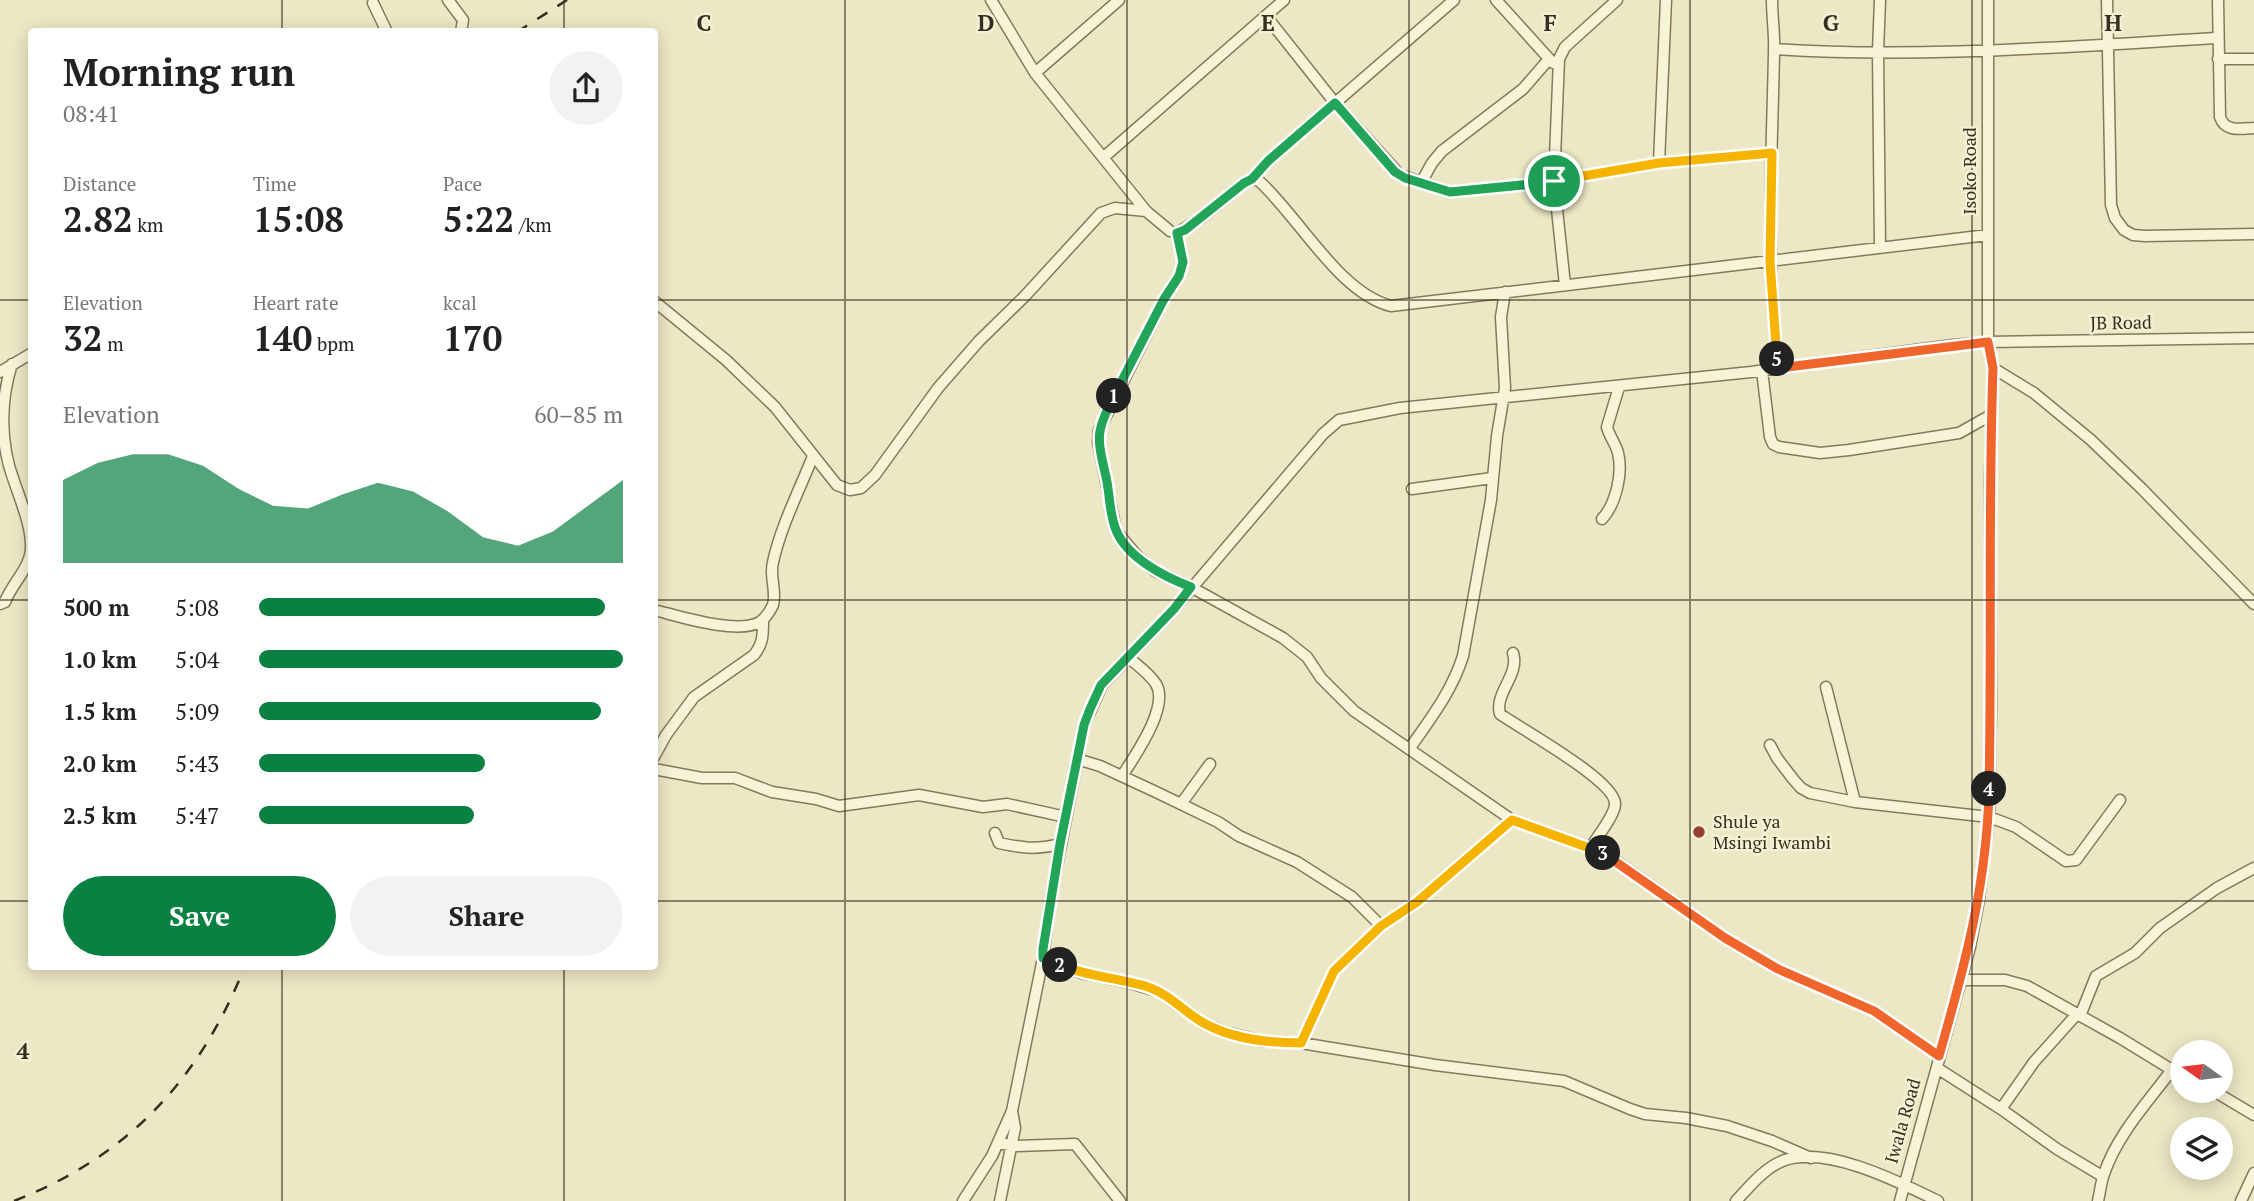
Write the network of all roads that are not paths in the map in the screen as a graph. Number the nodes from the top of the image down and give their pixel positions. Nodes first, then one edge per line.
1 (447, 0) edge
2 (991, 0) edge
3 (1119, 0) edge
4 (1284, 0) edge
5 (1454, 0) edge
6 (1496, 0) edge
7 (1617, 0) edge
8 (1666, 0) edge
9 (1772, 0) edge
10 (1880, 0) edge
11 (1988, 0) edge
12 (2107, 0) edge
13 (2218, 0) edge
14 (373, 3) dead end
15 (1266, 16) junction
16 (385, 28) edge
17 (462, 28) edge
18 (2218, 38) junction
19 (2106, 44) junction
20 (1774, 49) junction
21 (1986, 49) junction
22 (1878, 51) junction
23 (2218, 59) junction
24 (2254, 59) edge
25 (1554, 63) junction
26 (1035, 73) junction
27 (1335, 103) junction
28 (2254, 128) edge
29 (1772, 153) junction
30 (1104, 157) junction
31 (1659, 163) junction
32 (1252, 179) junction
33 (1554, 181) junction
34 (1421, 183) junction
35 (1555, 199) junction
36 (1146, 211) junction
37 (1177, 233) junction
38 (2254, 234) edge
39 (1988, 235) junction
40 (1881, 247) junction
41 (1770, 262) junction
42 (1565, 285) junction
43 (1504, 292) junction
44 (658, 305) edge
45 (2254, 338) edge
46 (1988, 342) junction
47 (28, 355) edge
48 (12, 364) junction
49 (1779, 368) junction
50 (1993, 368) junction
51 (1762, 371) junction
52 (0, 372) edge
53 (1619, 387) junction
54 (1504, 399) junction
55 (1992, 415) junction
56 (813, 456) junction
57 (1492, 478) junction
58 (1412, 489) dead end
59 (1602, 519) dead end
60 (28, 534) edge
61 (28, 558) edge
62 (1191, 587) junction
63 (0, 604) edge
64 (2254, 604) edge
65 (658, 611) edge
66 (762, 621) junction
67 (1513, 653) dead end
68 (1128, 657) junction
69 (1826, 687) dead end
70 (1770, 745) dead end
71 (1410, 748) junction
72 (658, 750) edge
73 (1077, 759) junction
74 (1210, 764) dead end
75 (658, 770) edge
76 (1122, 776) junction
77 (2120, 800) dead end
78 (1855, 802) junction
79 (1181, 804) junction
80 (1066, 817) junction
81 (1989, 817) junction
82 (1512, 820) junction
83 (995, 833) dead end
84 (1060, 844) junction
85 (1591, 847) junction
86 (2254, 869) edge
87 (1381, 926) junction
88 (1043, 958) junction
89 (1961, 980) junction
90 (2078, 1015) junction
91 (1301, 1043) junction
92 (1938, 1062) junction
93 (2170, 1070) edge
94 (2170, 1072) edge
95 (2233, 1102) edge
96 (2001, 1109) junction
97 (2254, 1115) edge
98 (1005, 1144) junction
99 (1811, 1158) junction
100 (2254, 1173) edge
101 (2102, 1176) junction
102 (1904, 1185) junction
103 (963, 1201) edge
104 (1000, 1201) edge
105 (1120, 1201) edge
106 (1736, 1201) edge
107 (1899, 1201) edge
108 (1938, 1201) edge
109 (2098, 1201) edge
110 (2241, 1201) edge

1 - 17 street
2 - 26 street
3 - 26 street
4 - 15 street
5 - 27 street
6 - 25 street
7 - 25 street
8 - 31 street
9 - 20 street
10 - 22 street
11 - 21 street, Isoko Road
12 - 19 street
13 - 18 street
14 - 16 street
15 - 27 street
15 - 30 street
18 - 19 street
18 - 23 street
19 - 21 street
19 - 38 street
20 - 22 street
20 - 29 street
21 - 22 street
21 - 39 street, Isoko Road
22 - 40 street
23 - 24 street
23 - 28 street
25 - 33 street
25 - 34 street
26 - 30 street
27 - 32 street
27 - 34 street
29 - 31 street
29 - 41 street
30 - 36 street
31 - 33 street
32 - 37 street
32 - 43 street
33 - 35 street
34 - 35 street
35 - 42 street
36 - 37 street
36 - 56 street
37 - 62 street
39 - 40 street
39 - 46 street, Isoko Road
40 - 41 street
41 - 42 street
41 - 49 street
42 - 43 street
43 - 54 street
44 - 56 street
45 - 46 street, JB Road
46 - 49 street, JB Road
46 - 50 street, Iwala Road
47 - 48 street
48 - 52 street
48 - 60 street
49 - 51 street, JB Road
50 - 55 street, Iwala Road
50 - 64 street
51 - 53 street, JB Road
51 - 55 street
53 - 54 street, JB Road
53 - 59 street
54 - 57 street
54 - 62 street, JB Road
55 - 81 street, Iwala Road
56 - 66 street
57 - 58 street
57 - 71 street
61 - 63 street
62 - 68 street, JB Road
62 - 71 street
65 - 66 street
66 - 72 street
67 - 85 street
68 - 73 street, JB Road
68 - 76 street
69 - 78 street
70 - 78 street
71 - 82 street
73 - 76 street
73 - 80 street, JB Road
74 - 79 street
75 - 80 street
76 - 79 street
77 - 81 street
78 - 81 street
79 - 87 street
80 - 84 street, JB Road
81 - 89 street, Iwala Road
82 - 85 street
82 - 87 street
83 - 84 street
84 - 88 street, JB Road
85 - 92 street
86 - 90 street
87 - 91 street
88 - 91 street
88 - 98 street, JB Road
89 - 90 street
89 - 92 street, Iwala Road
90 - 93 street
90 - 96 street
91 - 99 street
92 - 96 street
92 - 102 street, Iwala Road
94 - 101 street
95 - 97 street
96 - 101 street
98 - 103 street
98 - 104 street, JB Road
98 - 105 street
99 - 102 street
99 - 106 street
100 - 110 street
101 - 109 street
102 - 107 street, Iwala Road
102 - 108 street

